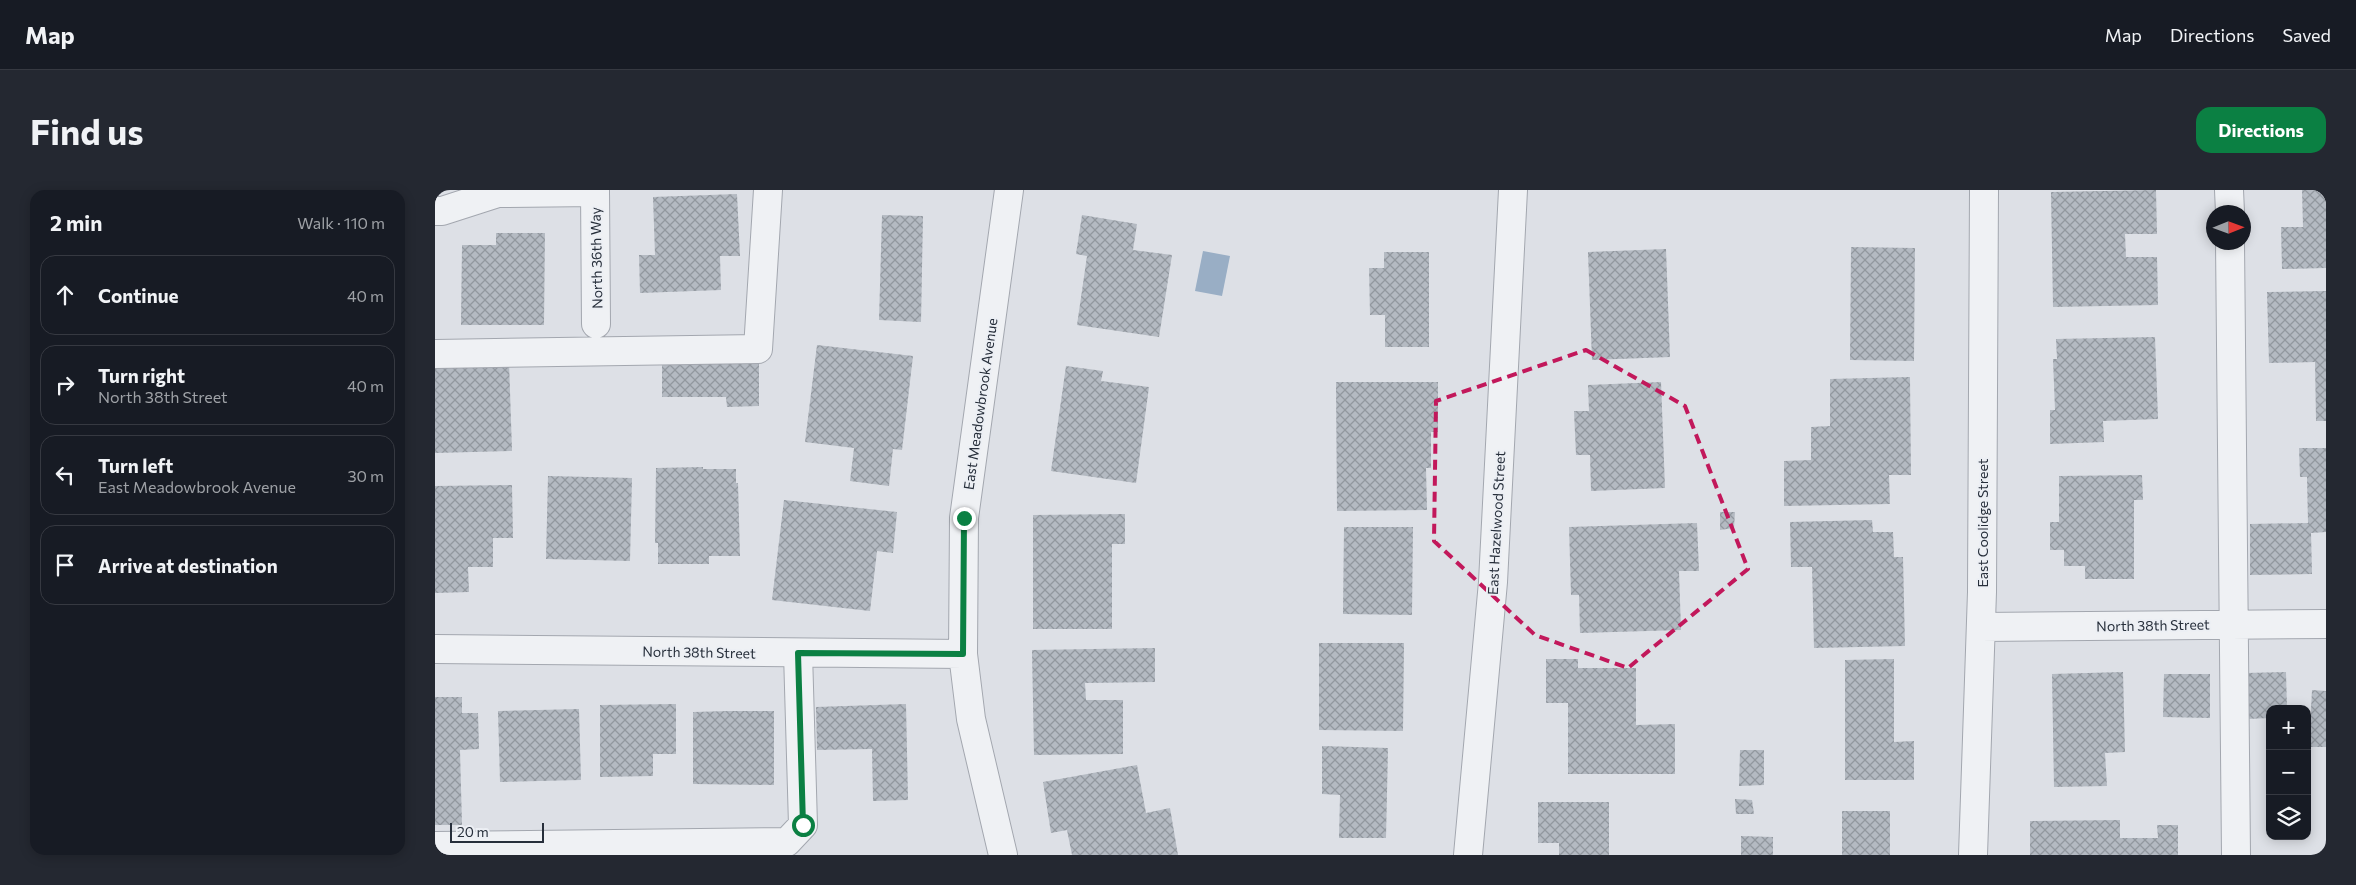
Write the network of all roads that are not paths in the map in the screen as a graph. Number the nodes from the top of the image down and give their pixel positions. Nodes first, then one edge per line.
1 (768, 190) edge
2 (1009, 190) edge
3 (1513, 190) edge
4 (1984, 190) edge
5 (2229, 190) edge
6 (595, 191) edge
7 (492, 192) edge
8 (439, 204) edge
9 (2230, 205) edge
10 (2230, 250) edge
11 (597, 324) dead end
12 (435, 354) edge
13 (2235, 624) junction
14 (2326, 624) edge
15 (1981, 627) junction
16 (435, 649) edge
17 (798, 653) junction
18 (963, 654) junction
19 (435, 846) edge
20 (1003, 855) edge
21 (1468, 855) edge
22 (1973, 855) edge
23 (2236, 855) edge

1 - 12 street
2 - 18 street, East Meadowbrook Avenue
3 - 21 street, East Hazelwood Street
4 - 15 street, East Coolidge Street
5 - 9 street
6 - 7 street, North 36th Way
6 - 11 street, North 36th Way
7 - 8 street, North 36th Way
10 - 13 street
13 - 14 street, North 38th Street
13 - 15 street, North 38th Street
13 - 23 street
15 - 22 street, East Coolidge Street
16 - 17 street, North 38th Street
17 - 18 street, North 38th Street
17 - 19 street
18 - 20 street, East Meadowbrook Avenue

